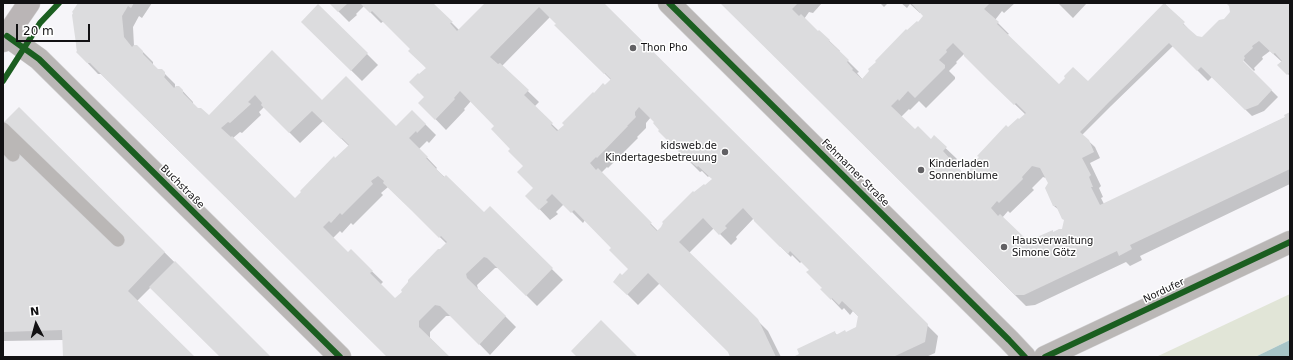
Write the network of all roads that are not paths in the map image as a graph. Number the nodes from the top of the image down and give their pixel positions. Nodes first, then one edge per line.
1 (29, 3) edge
2 (669, 3) edge
3 (5, 39) edge
4 (3, 129) edge
5 (3, 144) edge
6 (13, 154) dead end
7 (118, 240) dead end
8 (1290, 242) edge
9 (340, 357) edge
10 (1025, 357) edge
11 (1045, 357) edge

1 - 3 main road
2 - 10 street, Fehmarner Straße
3 - 9 street, Buchstraße
4 - 7 lane
5 - 6 lane
8 - 11 street, Nordufer

